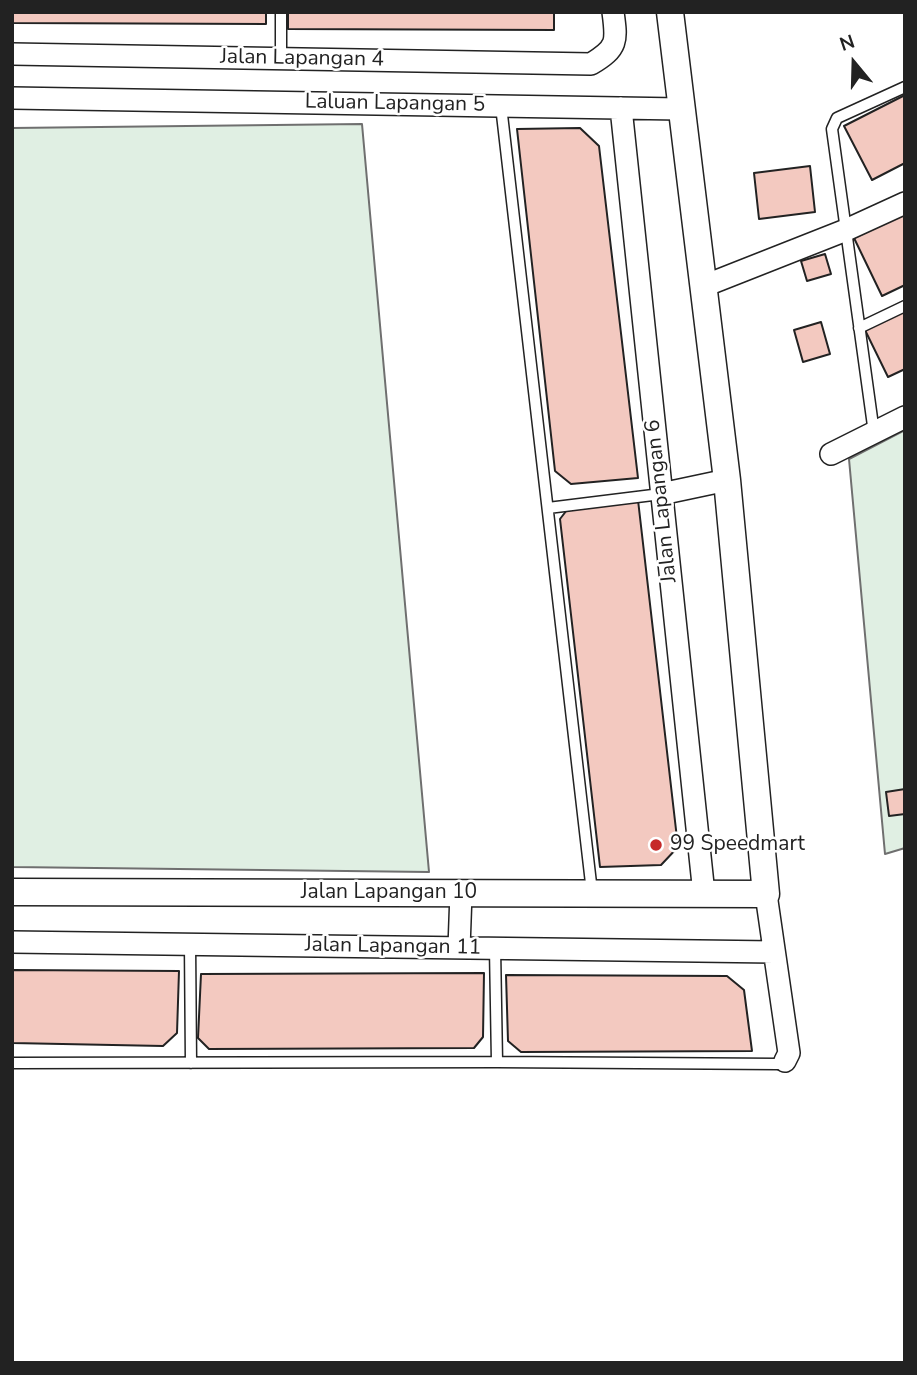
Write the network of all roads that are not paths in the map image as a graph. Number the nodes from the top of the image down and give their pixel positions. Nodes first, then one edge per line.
1 (281, 12) edge
2 (613, 12) edge
3 (670, 12) edge
4 (12, 54) edge
5 (281, 59) junction
6 (905, 87) edge
7 (12, 98) edge
8 (501, 106) junction
9 (621, 108) junction
10 (680, 109) junction
11 (905, 203) edge
12 (846, 230) junction
13 (704, 286) junction
14 (905, 306) edge
15 (859, 328) junction
16 (905, 417) edge
17 (874, 433) junction
18 (831, 454) dead end
19 (727, 480) junction
20 (661, 494) junction
21 (548, 508) junction
22 (12, 892) edge
23 (461, 893) junction
24 (593, 894) junction
25 (704, 894) junction
26 (766, 894) junction
27 (12, 942) edge
28 (190, 944) junction
29 (459, 948) junction
30 (495, 948) junction
31 (774, 952) junction
32 (785, 1061) joint
33 (498, 1062) junction
34 (12, 1063) edge
35 (191, 1063) junction

1 - 5 lane
2 - 5 street, Jalan Lapangan 4
3 - 10 street
4 - 5 street, Jalan Lapangan 4
6 - 12 lane
7 - 8 street, Laluan Lapangan 5
8 - 9 street, Laluan Lapangan 5
8 - 21 lane
9 - 10 street, Laluan Lapangan 5
9 - 20 street, Jalan Lapangan 6
10 - 13 street
11 - 12 street
12 - 13 street
12 - 15 lane
13 - 19 street
14 - 15 lane
15 - 17 lane
16 - 17 street
17 - 18 street
19 - 20 street
19 - 26 street
20 - 21 lane
20 - 25 street, Jalan Lapangan 6
21 - 24 lane
22 - 23 street, Jalan Lapangan 10
23 - 24 street, Jalan Lapangan 10
23 - 29 street
24 - 25 street, Jalan Lapangan 10
25 - 26 street, Jalan Lapangan 10
26 - 31 street
27 - 28 street, Jalan Lapangan 11
28 - 29 street, Jalan Lapangan 11
28 - 35 lane
29 - 30 street, Jalan Lapangan 11
30 - 31 street, Jalan Lapangan 11
30 - 33 lane
31 - 32 street
32 - 33 lane
33 - 35 lane
34 - 35 lane

